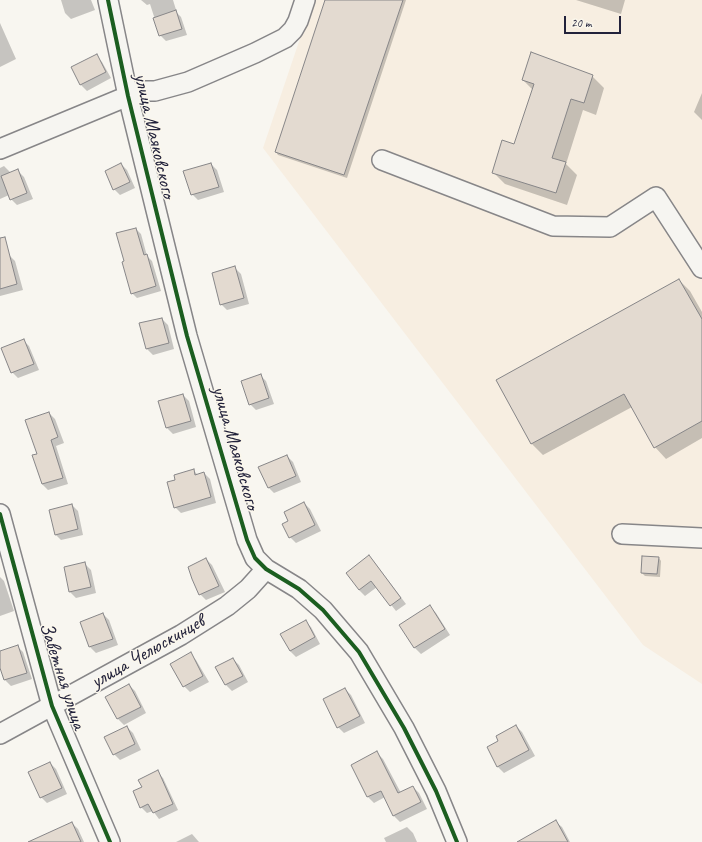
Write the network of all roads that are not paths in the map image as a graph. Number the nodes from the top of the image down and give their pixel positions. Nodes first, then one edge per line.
1 (108, 0) edge
2 (305, 0) edge
3 (128, 96) junction
4 (0, 149) edge
5 (382, 160) dead end
6 (702, 268) edge
7 (0, 514) edge
8 (622, 534) dead end
9 (702, 538) edge
10 (266, 569) junction
11 (52, 706) junction
12 (0, 734) edge
13 (110, 842) edge
14 (457, 842) edge

1 - 3 street, улица Маяковского
2 - 3 street
3 - 4 street
3 - 10 street, улица Маяковского
5 - 6 street
7 - 11 street, Заветная улица
8 - 9 street
10 - 11 street, улица Челюскинцев
10 - 14 street, улица Маяковского
11 - 12 street, улица Челюскинцев
11 - 13 street, Заветная улица

